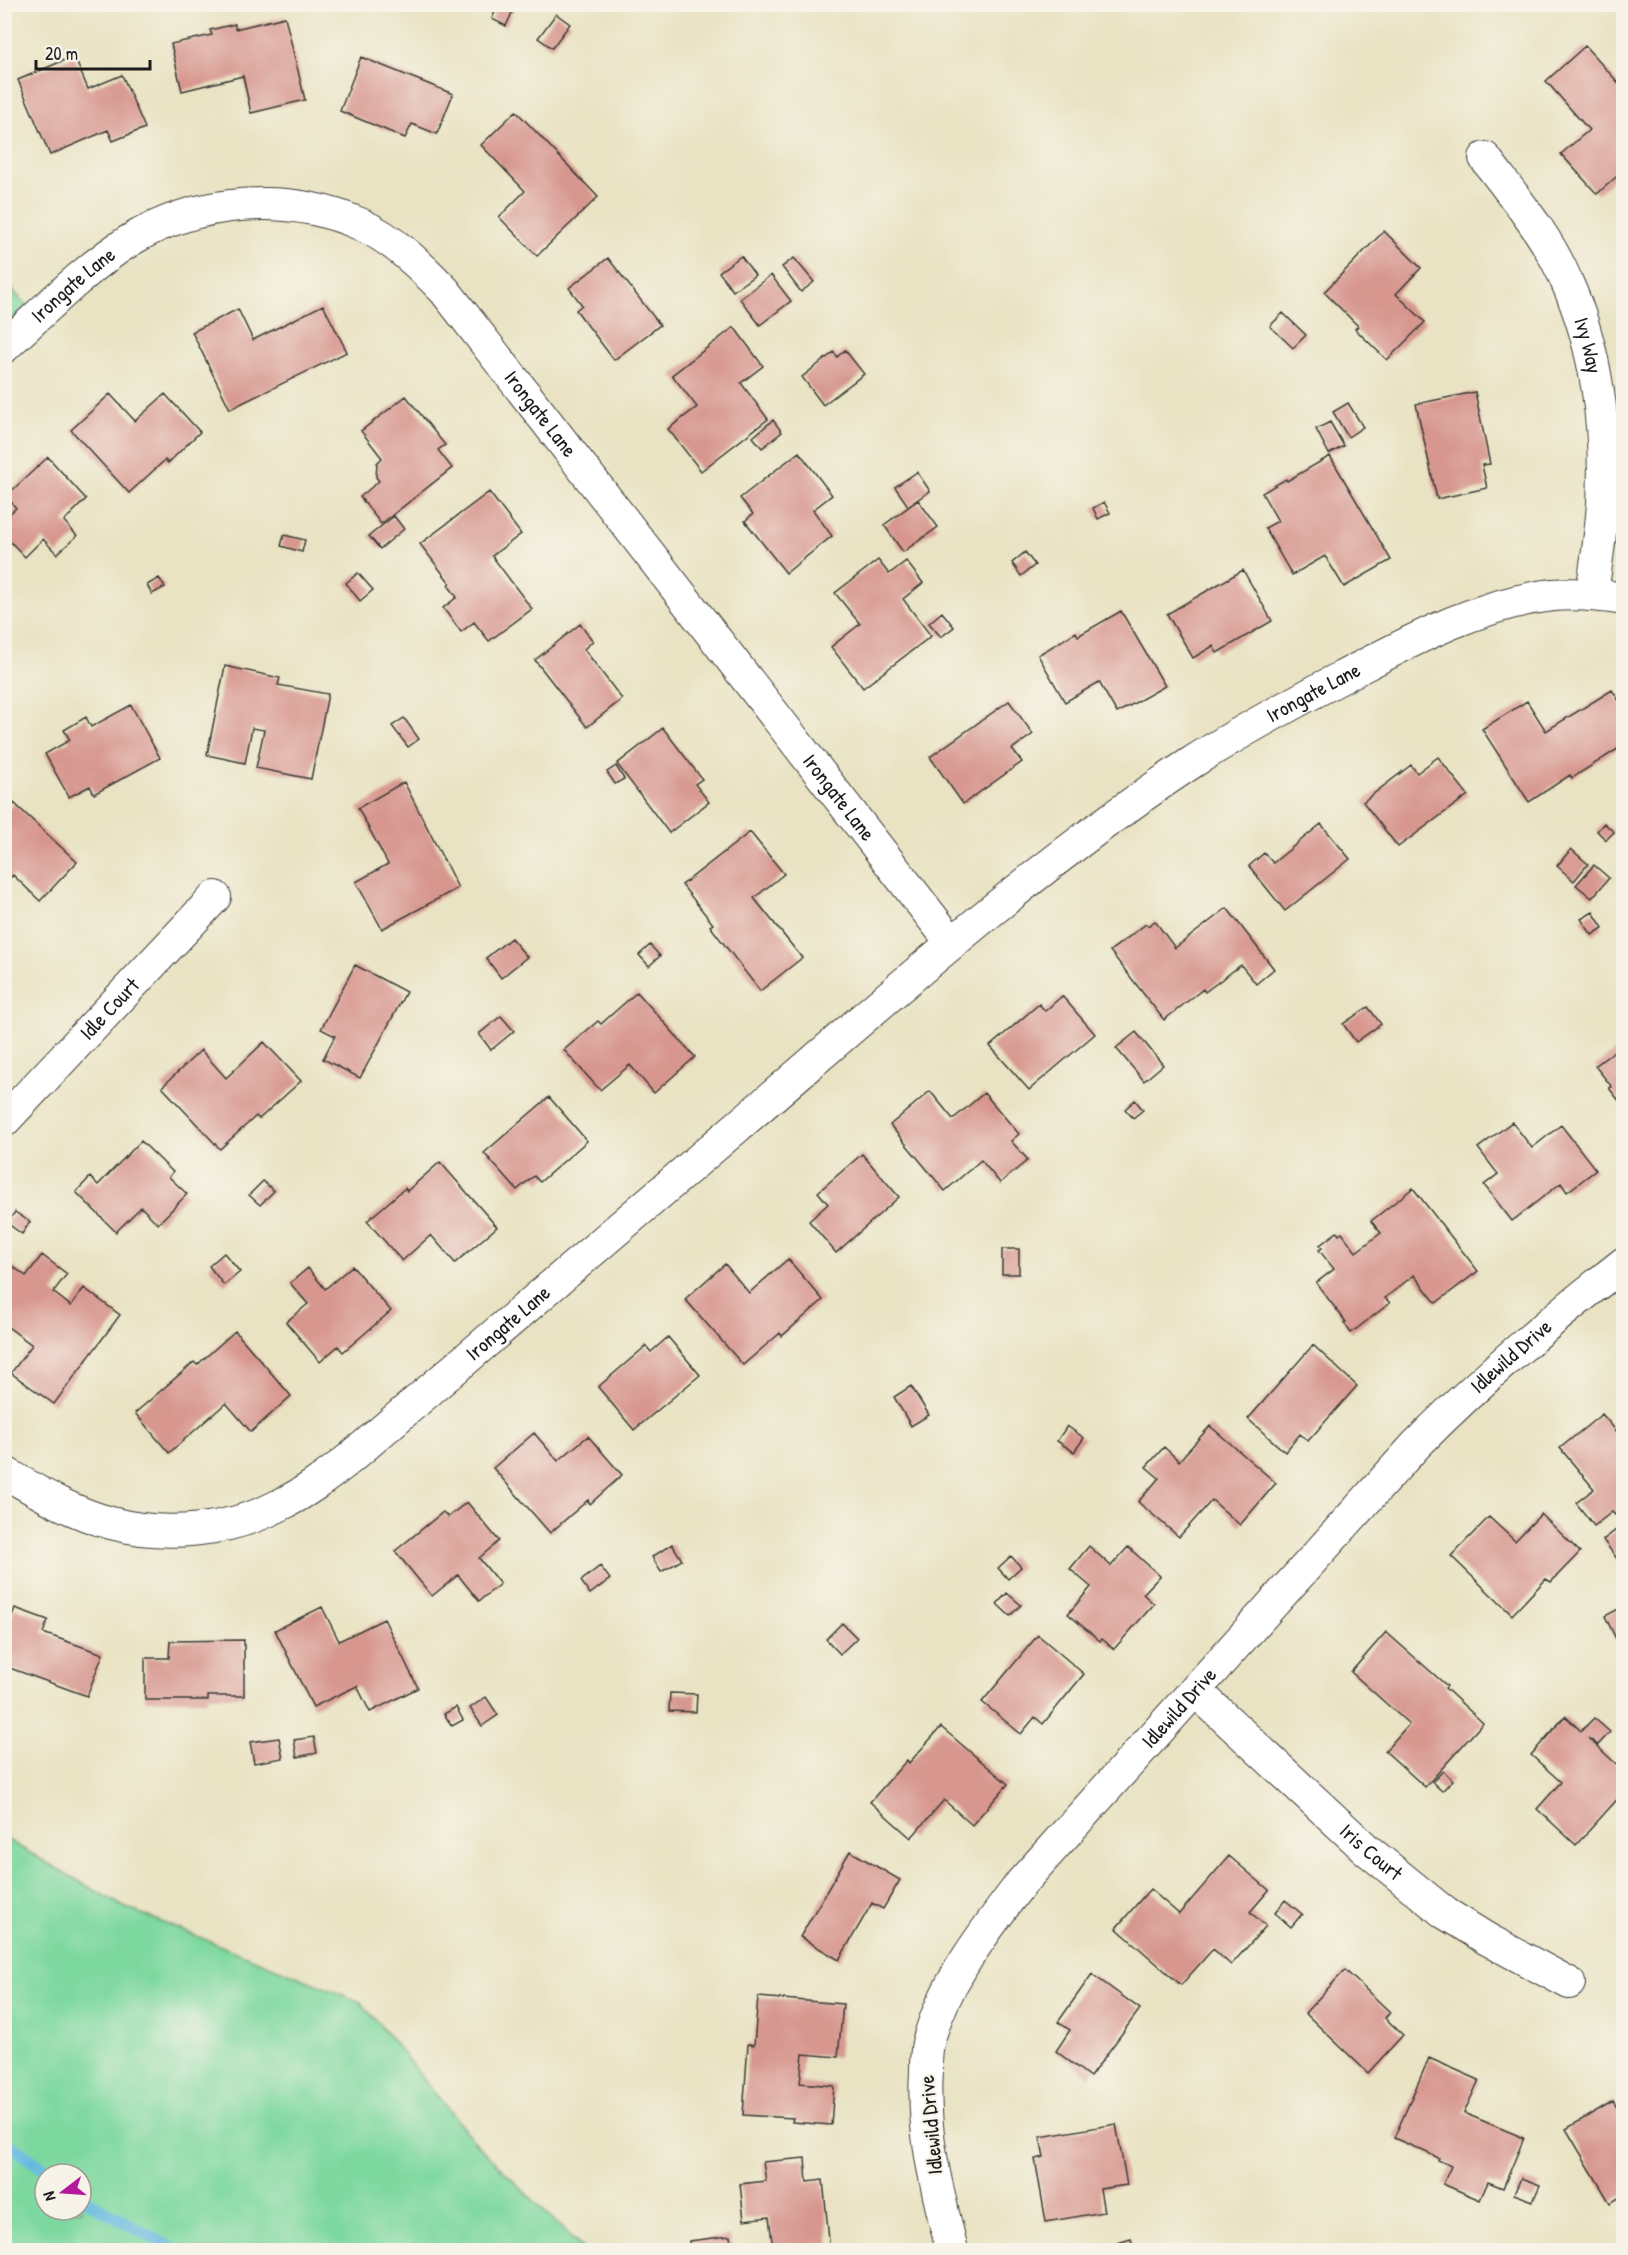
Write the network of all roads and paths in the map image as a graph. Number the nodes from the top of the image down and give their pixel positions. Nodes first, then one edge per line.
1 (1485, 159) dead end
2 (4, 347) edge
3 (1592, 594) junction
4 (1623, 599) edge
5 (215, 897) dead end
6 (952, 943) junction
7 (4, 1121) edge
8 (1623, 1263) edge
9 (4, 1472) edge
10 (1196, 1691) junction
11 (1569, 1983) dead end
12 (952, 2250) edge

1 - 3 street, Ivy Way
2 - 6 street, Irongate Lane
3 - 4 street, Irongate Lane
3 - 6 street, Irongate Lane
5 - 7 street, Idle Court
6 - 9 street, Irongate Lane
8 - 10 street, Idlewild Drive
10 - 11 street, Iris Court
10 - 12 street, Idlewild Drive

